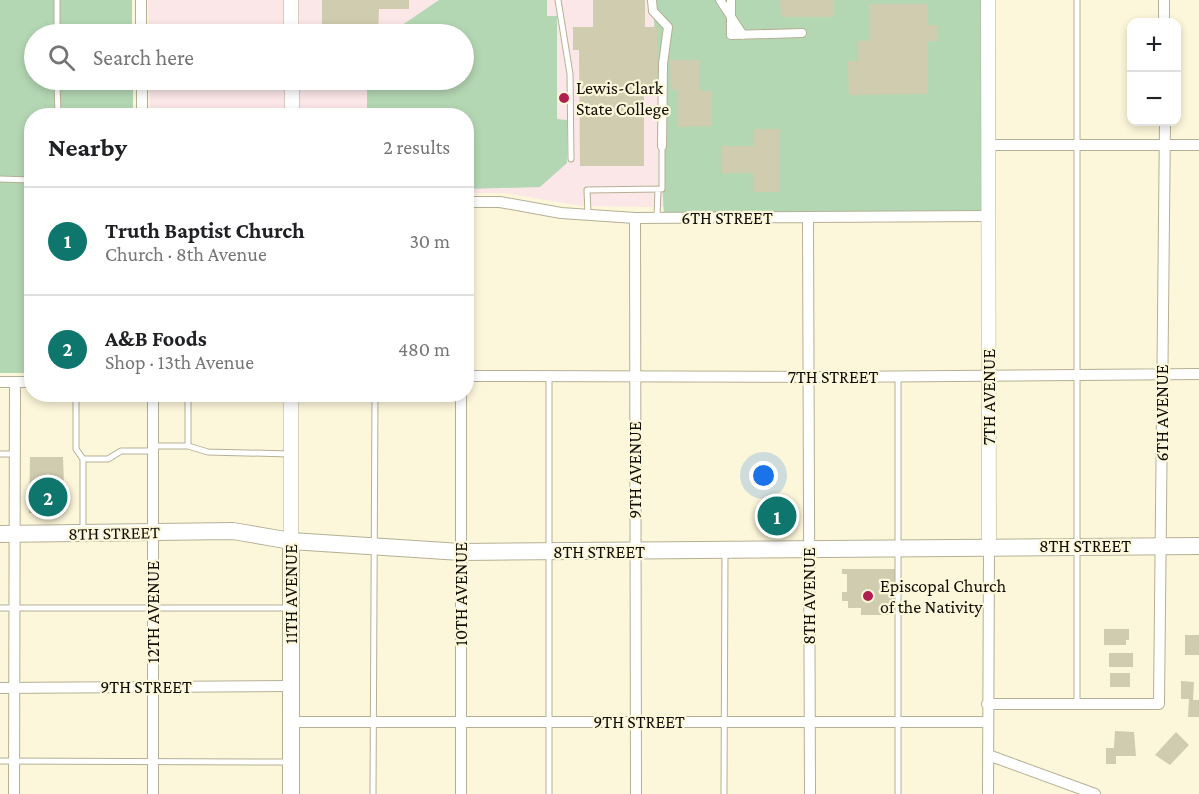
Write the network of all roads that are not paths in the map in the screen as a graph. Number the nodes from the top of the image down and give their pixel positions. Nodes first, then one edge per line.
1 (57, 0) edge
2 (141, 0) edge
3 (291, 0) edge
4 (558, 0) edge
5 (652, 0) edge
6 (720, 0) edge
7 (730, 0) edge
8 (988, 0) edge
9 (1077, 0) edge
10 (1164, 0) edge
11 (731, 16) junction
12 (1164, 18) edge
13 (57, 24) edge
14 (141, 24) edge
15 (291, 24) edge
16 (802, 33) dead end
17 (57, 90) edge
18 (142, 90) edge
19 (291, 90) edge
20 (58, 108) edge
21 (142, 108) edge
22 (292, 108) edge
23 (1165, 126) edge
24 (989, 145) junction
25 (1078, 145) junction
26 (1165, 145) junction
27 (1199, 145) edge
28 (662, 146) joint
29 (571, 159) dead end
30 (0, 179) edge
31 (24, 180) edge
32 (658, 189) junction
33 (474, 202) edge
34 (588, 216) junction
35 (988, 216) junction
36 (635, 218) junction
37 (657, 218) junction
38 (808, 218) junction
39 (1163, 374) junction
40 (1199, 374) edge
41 (474, 376) edge
42 (549, 376) junction
43 (634, 376) junction
44 (989, 376) junction
45 (1078, 376) junction
46 (809, 377) junction
47 (898, 377) junction
48 (0, 382) edge
49 (15, 382) junction
50 (24, 382) edge
51 (76, 402) edge
52 (153, 402) edge
53 (188, 402) edge
54 (291, 402) edge
55 (375, 402) edge
56 (461, 402) edge
57 (188, 446) junction
58 (153, 448) junction
59 (291, 453) junction
60 (0, 454) edge
61 (15, 454) junction
62 (83, 459) junction
63 (153, 532) junction
64 (82, 533) junction
65 (7, 534) edge
66 (291, 541) junction
67 (375, 546) junction
68 (989, 546) junction
69 (1078, 546) junction
70 (1161, 546) junction
71 (1199, 546) edge
72 (898, 548) junction
73 (809, 549) junction
74 (725, 550) junction
75 (461, 552) junction
76 (549, 552) junction
77 (635, 552) junction
78 (153, 607) junction
79 (0, 608) edge
80 (15, 608) junction
81 (291, 608) junction
82 (291, 686) junction
83 (152, 687) junction
84 (0, 688) edge
85 (14, 688) junction
86 (987, 704) junction
87 (1077, 706) junction
88 (291, 722) junction
89 (636, 722) junction
90 (724, 722) junction
91 (897, 722) junction
92 (987, 722) junction
93 (373, 723) junction
94 (461, 723) junction
95 (548, 723) junction
96 (810, 723) junction
97 (988, 755) junction
98 (0, 761) edge
99 (14, 761) junction
100 (291, 762) junction
101 (153, 763) junction
102 (14, 794) edge
103 (153, 794) edge
104 (291, 794) edge
105 (373, 794) edge
106 (461, 794) edge
107 (549, 794) edge
108 (636, 794) edge
109 (724, 794) edge
110 (810, 794) edge
111 (898, 794) edge
112 (988, 794) edge
113 (1095, 794) edge

1 - 13 lane
2 - 14 street
3 - 15 street
4 - 29 lane
5 - 28 street
6 - 11 street
7 - 11 street
8 - 24 street, 7TH AVENUE
9 - 25 lane
10 - 12 street
11 - 16 street
17 - 20 lane
18 - 21 street
19 - 22 street
23 - 26 street, 6TH AVENUE
24 - 25 street
24 - 35 street, 7TH AVENUE
25 - 26 street
25 - 45 lane
26 - 27 street
26 - 39 street, 6TH AVENUE
28 - 32 lane
30 - 31 lane
32 - 34 lane
32 - 37 lane
33 - 34 street, 6TH STREET
34 - 36 street, 6TH STREET
35 - 38 street, 6TH STREET
35 - 44 street, 7TH AVENUE
36 - 37 street, 6TH STREET
36 - 43 street, 9TH AVENUE
37 - 38 street, 6TH STREET
38 - 46 street, 8TH AVENUE
39 - 40 street, 7TH STREET
39 - 45 street, 7TH STREET
39 - 70 street, 6TH AVENUE
41 - 42 street, 7TH STREET
42 - 43 street, 7TH STREET
42 - 76 lane
43 - 46 street, 7TH STREET
43 - 77 street, 9TH AVENUE
44 - 45 street, 7TH STREET
44 - 47 street, 7TH STREET
44 - 68 street, 7TH AVENUE
45 - 69 lane
46 - 47 street, 7TH STREET
46 - 73 street, 8TH AVENUE
47 - 72 lane
48 - 49 street
49 - 50 street
49 - 61 street
51 - 62 lane
52 - 58 street, 12TH AVENUE
53 - 57 lane
54 - 59 street, 11TH AVENUE
55 - 67 lane
56 - 75 street, 10TH AVENUE
57 - 58 lane
57 - 59 lane
58 - 62 lane
58 - 63 street, 12TH AVENUE
59 - 66 street, 11TH AVENUE
60 - 61 lane
61 - 65 street
62 - 64 lane
63 - 64 main road, 8TH STREET
63 - 66 main road, 8TH STREET
63 - 78 street, 12TH AVENUE
64 - 65 main road, 8TH STREET
65 - 80 street
66 - 67 main road, 8TH STREET
66 - 81 main road, 11TH AVENUE
67 - 75 main road, 8TH STREET
67 - 93 lane
68 - 69 main road, 8TH STREET
68 - 72 main road, 8TH STREET
68 - 86 street, 7TH AVENUE
69 - 70 main road, 8TH STREET
69 - 87 lane
70 - 71 main road, 8TH STREET
70 - 87 street, 6TH AVENUE
72 - 73 main road, 8TH STREET
72 - 91 lane
73 - 74 main road, 8TH STREET
73 - 96 street, 8TH AVENUE
74 - 77 main road, 8TH STREET
74 - 90 lane
75 - 76 main road, 8TH STREET
75 - 94 street, 10TH AVENUE
76 - 77 main road, 8TH STREET
76 - 95 lane
77 - 89 street, 9TH AVENUE
78 - 80 lane
78 - 81 lane
78 - 83 street, 12TH AVENUE
79 - 80 lane
80 - 85 street
81 - 82 main road, 11TH AVENUE
82 - 83 street, 9TH STREET
82 - 88 main road, 11TH AVENUE
83 - 85 street, 9TH STREET
83 - 101 street, 12TH AVENUE
84 - 85 street, 9TH STREET
85 - 99 street
86 - 87 street
86 - 92 street, 7TH AVENUE
88 - 93 street, 9TH STREET
88 - 100 main road, 11TH AVENUE
89 - 90 street, 9TH STREET
89 - 95 street, 9TH STREET
89 - 108 street, 9TH AVENUE
90 - 96 street, 9TH STREET
90 - 109 lane
91 - 92 street, 9TH STREET
91 - 96 street, 9TH STREET
91 - 111 lane
92 - 97 street, 7TH AVENUE
93 - 94 street, 9TH STREET
93 - 105 lane
94 - 95 street, 9TH STREET
94 - 106 street, 10TH AVENUE
95 - 107 lane
96 - 110 street, 8TH AVENUE
97 - 112 street, 7TH AVENUE
97 - 113 street
98 - 99 lane
99 - 101 lane
99 - 102 street
100 - 101 lane
100 - 104 main road, 11TH AVENUE
101 - 103 street, 12TH AVENUE

